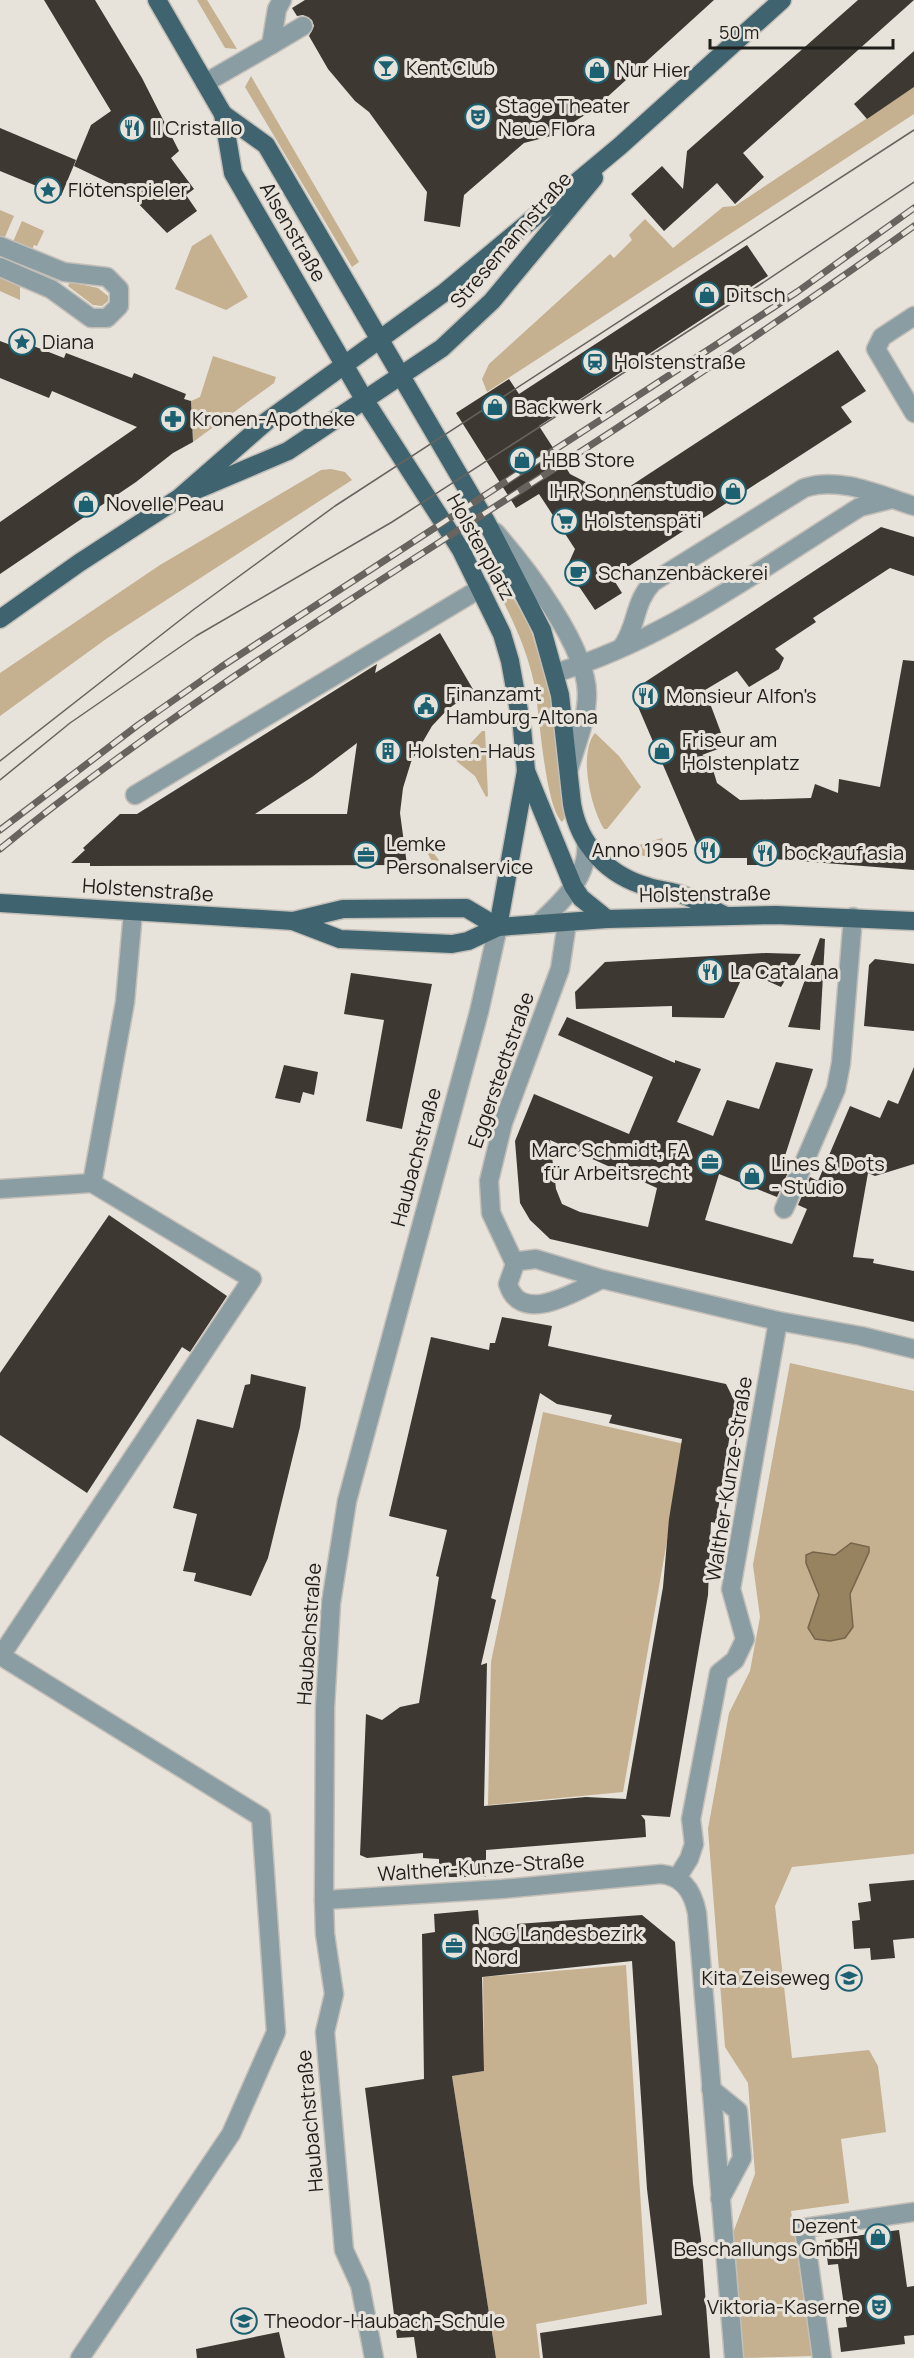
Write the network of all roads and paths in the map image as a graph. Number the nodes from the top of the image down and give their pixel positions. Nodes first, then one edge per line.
1 (157, 0) edge
2 (282, 0) edge
3 (782, 0) edge
4 (303, 26) dead end
5 (271, 45) junction
6 (205, 83) junction
7 (223, 114) junction
8 (620, 147) junction
9 (0, 246) edge
10 (0, 267) edge
11 (58, 271) junction
12 (51, 289) junction
13 (914, 316) edge
14 (379, 339) junction
15 (343, 365) junction
16 (400, 375) junction
17 (364, 399) junction
18 (914, 413) edge
19 (179, 498) junction
20 (892, 499) junction
21 (914, 506) edge
22 (487, 523) junction
23 (481, 588) junction
24 (0, 619) edge
25 (622, 647) junction
26 (581, 665) junction
27 (555, 673) junction
28 (526, 771) junction
29 (568, 774) junction
30 (135, 795) dead end
31 (586, 842) junction
32 (573, 886) junction
33 (0, 903) edge
34 (133, 912) junction
35 (726, 916) junction
36 (853, 917) junction
37 (607, 919) junction
38 (293, 921) junction
39 (914, 921) edge
40 (567, 923) junction
41 (538, 924) junction
42 (498, 927) junction
43 (92, 1183) junction
44 (0, 1189) edge
45 (784, 1209) dead end
46 (515, 1264) junction
47 (602, 1279) junction
48 (778, 1321) junction
49 (914, 1350) edge
50 (1, 1657) edge
51 (676, 1878) junction
52 (324, 1900) junction
53 (711, 2089) junction
54 (720, 2199) junction
55 (914, 2212) edge
56 (80, 2358) edge
57 (374, 2358) edge
58 (734, 2358) edge
59 (822, 2358) edge

1 - 6 main road, Alsenstraße
2 - 5 street
3 - 8 main road, Stresemannstraße
4 - 5 street
5 - 6 street
6 - 7 main road, Alsenstraße
7 - 14 main road, Alsenstraße
7 - 15 main road, Alsenstraße
8 - 14 main road, Stresemannstraße
8 - 16 main road, Stresemannstraße
9 - 11 street
10 - 12 street
11 - 12 street
11 - 12 street
13 - 18 street
14 - 15 main road, Stresemannstraße
14 - 16 main road, Holstenplatz
15 - 17 main road, Holstenplatz
15 - 19 main road, Stresemannstraße
16 - 17 main road, Stresemannstraße
16 - 22 main road, Holstenplatz
17 - 19 main road, Stresemannstraße
17 - 23 main road, Holstenplatz
19 - 24 main road, Stresemannstraße
20 - 21 street
20 - 25 street
20 - 25 street
22 - 26 street, Holstenplatz
22 - 27 main road, Holstenplatz
23 - 28 main road, Holstenplatz
23 - 30 street
25 - 26 street
26 - 27 street
26 - 29 street, Holstenplatz
27 - 29 main road, Holstenplatz
28 - 32 main road, Holstenplatz
28 - 42 main road, Holstenplatz
29 - 31 main road, Holstenplatz
31 - 32 street
31 - 35 main road, Holstenplatz
32 - 37 main road, Holstenplatz
32 - 41 street
33 - 34 main road, Holstenstraße
34 - 38 main road, Holstenstraße
34 - 43 street
35 - 36 main road, Holstenstraße
35 - 37 main road, Holstenstraße
36 - 39 main road, Holstenstraße
36 - 45 street
37 - 40 main road, Holstenstraße
38 - 42 main road, Holstenstraße
38 - 42 main road, Holstenstraße
40 - 41 main road, Holstenstraße
40 - 46 street, Eggerstedtstraße
41 - 42 main road, Holstenstraße
42 - 52 street, Haubachstraße
43 - 44 street
43 - 50 street
46 - 47 street
46 - 47 street
47 - 48 street
48 - 49 street
48 - 51 street, Walther-Kunze-Straße
50 - 56 street
51 - 52 street, Walther-Kunze-Straße
51 - 53 street
52 - 57 street, Haubachstraße
53 - 54 street
53 - 54 street
54 - 58 street
55 - 59 street

